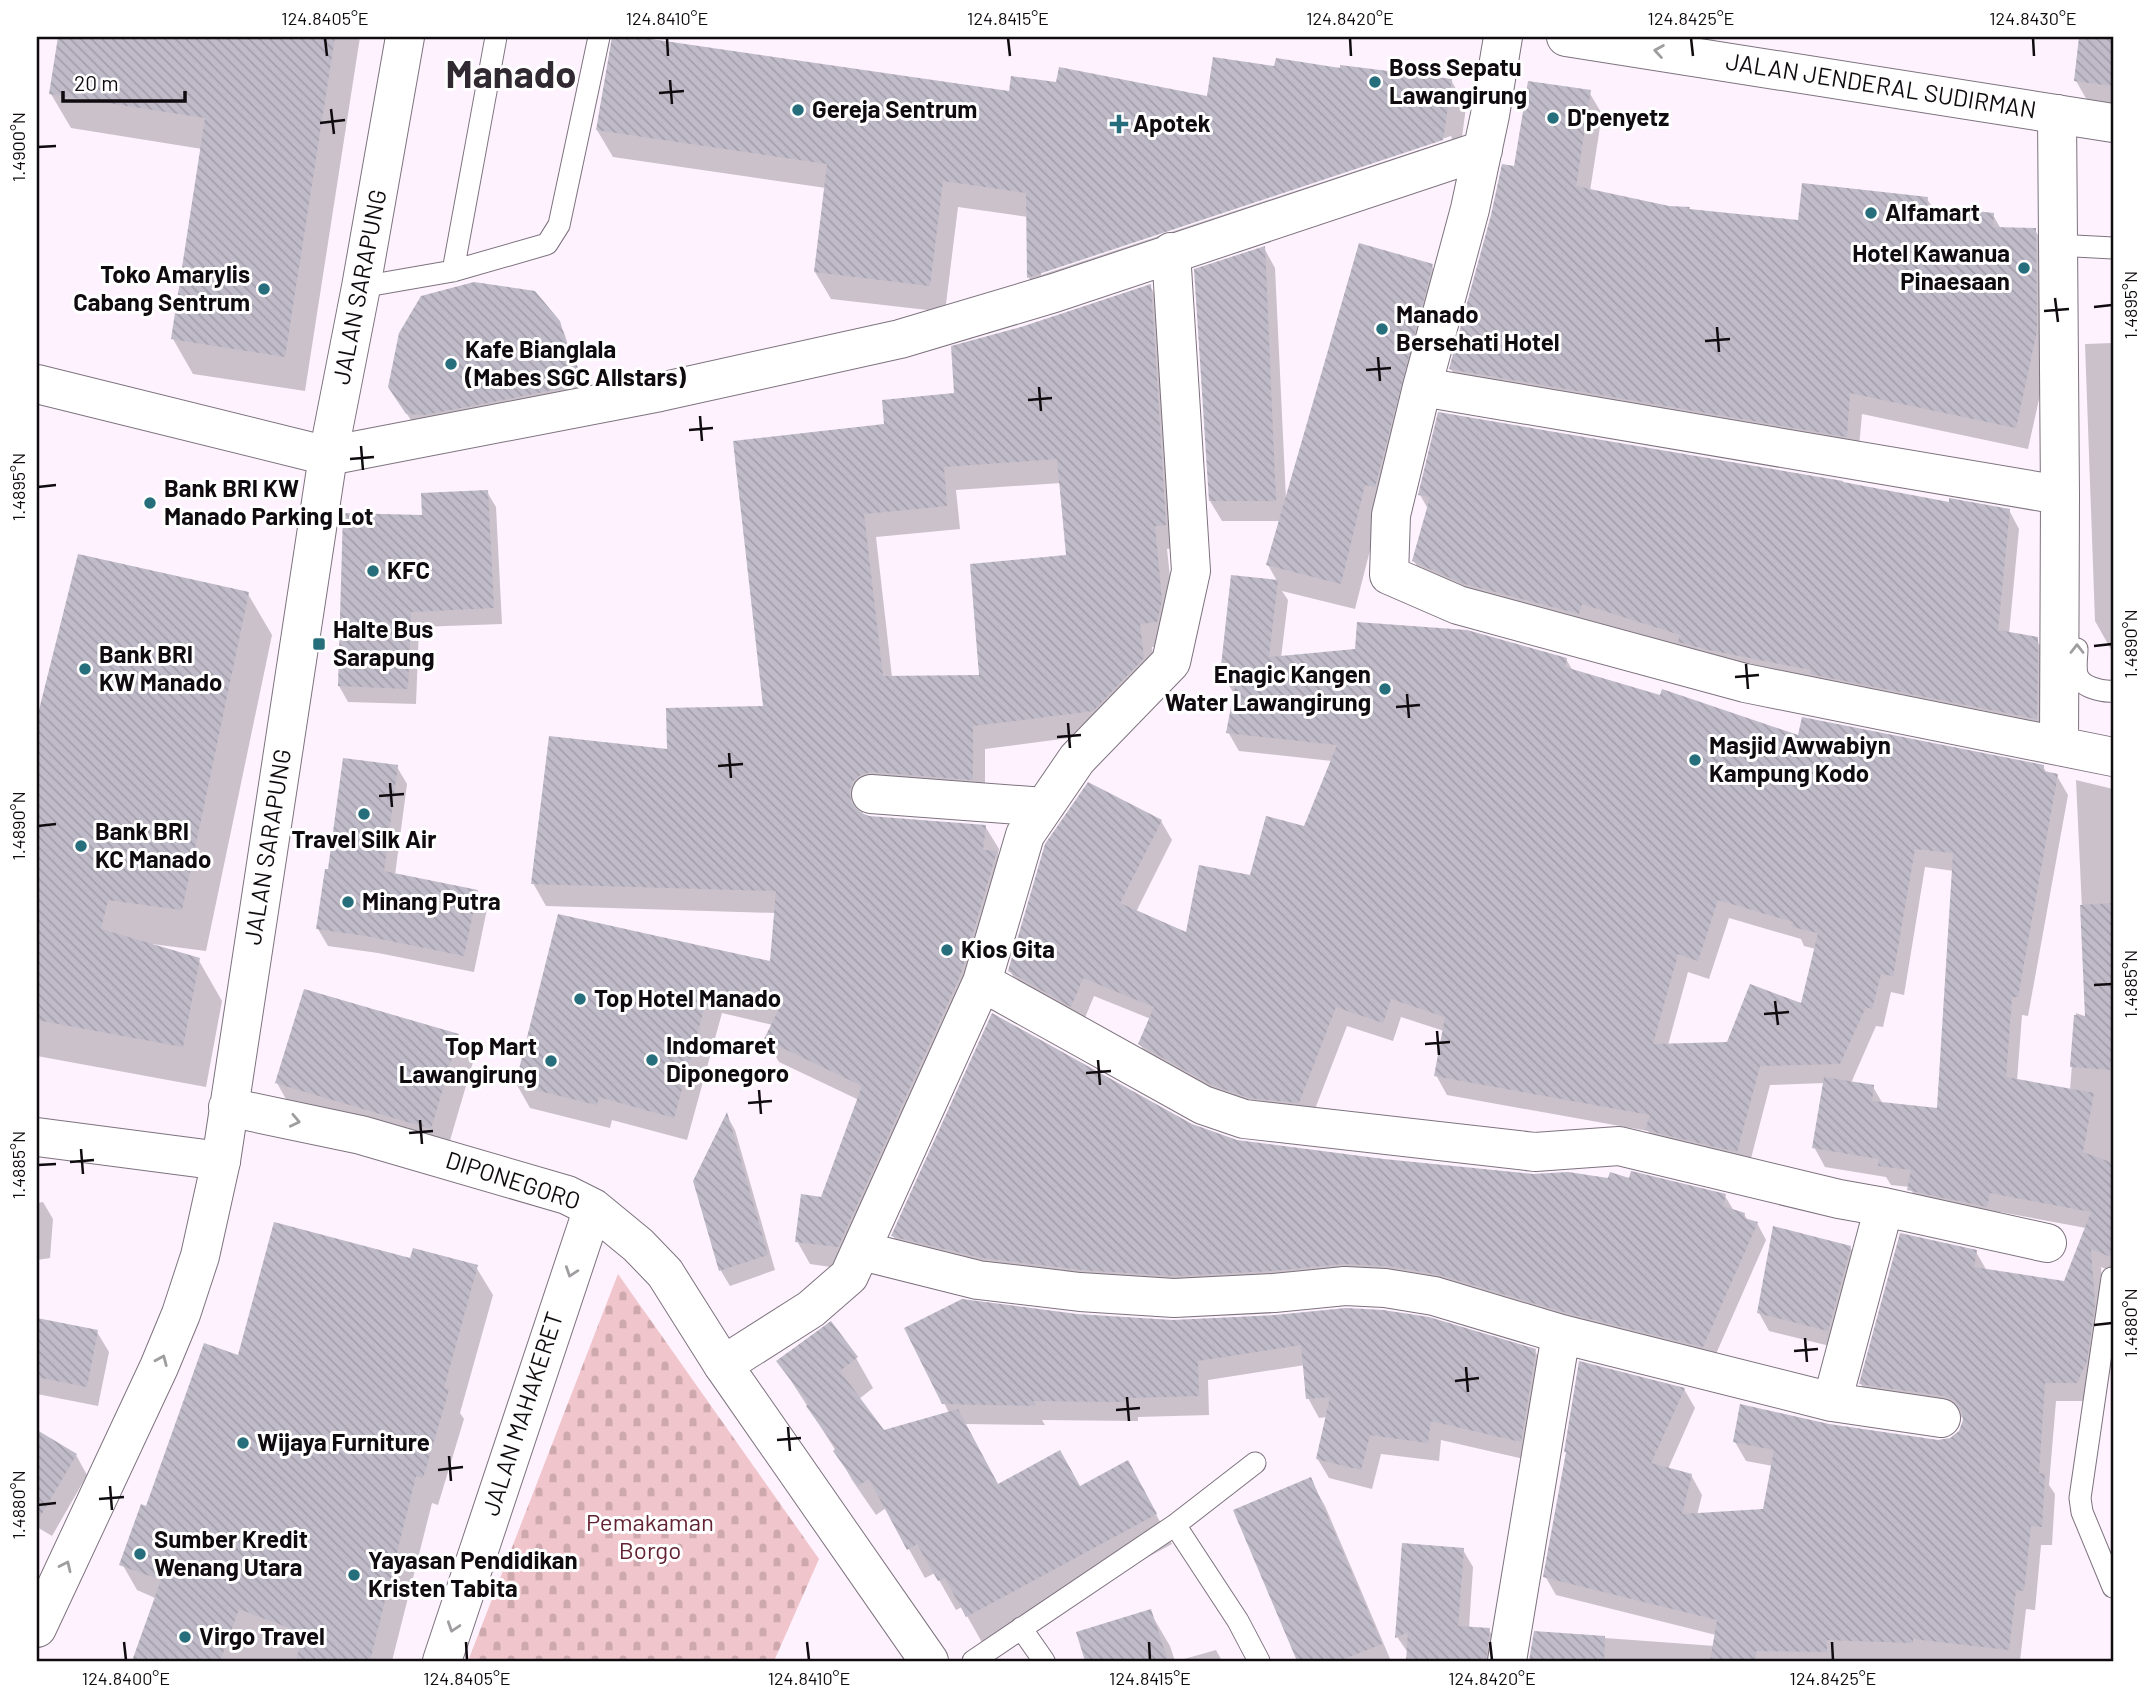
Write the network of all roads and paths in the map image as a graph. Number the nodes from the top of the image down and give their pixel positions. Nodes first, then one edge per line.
1 (405, 37) edge
2 (496, 37) edge
3 (599, 37) edge
4 (1503, 37) edge
5 (1566, 37) edge
6 (2066, 115) junction
7 (2113, 123) edge
8 (1483, 150) junction
9 (2076, 246) junction
10 (2113, 248) edge
11 (1171, 252) junction
12 (453, 271) junction
13 (361, 287) junction
14 (37, 384) edge
15 (1422, 387) junction
16 (328, 456) junction
17 (2060, 495) junction
18 (2113, 691) edge
19 (2059, 746) junction
20 (2113, 757) edge
21 (871, 794) dead end
22 (1044, 807) junction
23 (982, 982) junction
24 (228, 1107) junction
25 (37, 1137) edge
26 (220, 1161) junction
27 (1884, 1207) junction
28 (593, 1208) junction
29 (2047, 1242) dead end
30 (862, 1251) junction
31 (2112, 1278) edge
32 (1561, 1334) junction
33 (723, 1365) junction
34 (1832, 1402) junction
35 (1941, 1418) dead end
36 (1255, 1463) dead end
37 (1175, 1525) junction
38 (2113, 1587) edge
39 (37, 1628) edge
40 (1021, 1628) junction
41 (442, 1661) edge
42 (929, 1661) edge
43 (973, 1661) edge
44 (1044, 1661) edge
45 (1259, 1661) edge
46 (1507, 1661) edge

1 - 13 main road, JALAN SARAPUNG
2 - 12 lane
3 - 12 lane
4 - 8 main road
6 -> 5 main road, JALAN JENDERAL SUDIRMAN
6 - 7 main road, JALAN JENDERAL SUDIRMAN
6 - 9 lane
6 - 17 main road
8 - 11 main road
8 - 15 main road
9 - 10 lane
18 -> 9 lane
11 - 16 main road
11 - 22 main road
12 - 13 lane
13 - 16 main road, JALAN SARAPUNG
14 - 16 main road
15 - 17 main road
15 - 19 main road
16 - 24 main road, JALAN SARAPUNG
17 - 19 main road
19 - 20 main road
21 - 22 main road
22 - 23 main road
23 - 27 main road
23 - 30 main road
24 - 26 main road, JALAN SARAPUNG
24 -> 28 main road, DIPONEGORO
25 - 26 main road
39 -> 26 main road, JALAN SARAPUNG
27 - 29 main road
27 - 34 main road
28 - 33 main road, DIPONEGORO
28 -> 41 main road, JALAN MAHAKERET
30 - 32 main road
30 - 33 main road
31 - 38 lane
32 - 34 main road
32 - 46 main road
33 - 42 main road, DIPONEGORO
34 - 35 main road
36 - 37 lane
37 - 40 lane
37 - 45 lane
40 - 43 lane
40 - 44 lane

